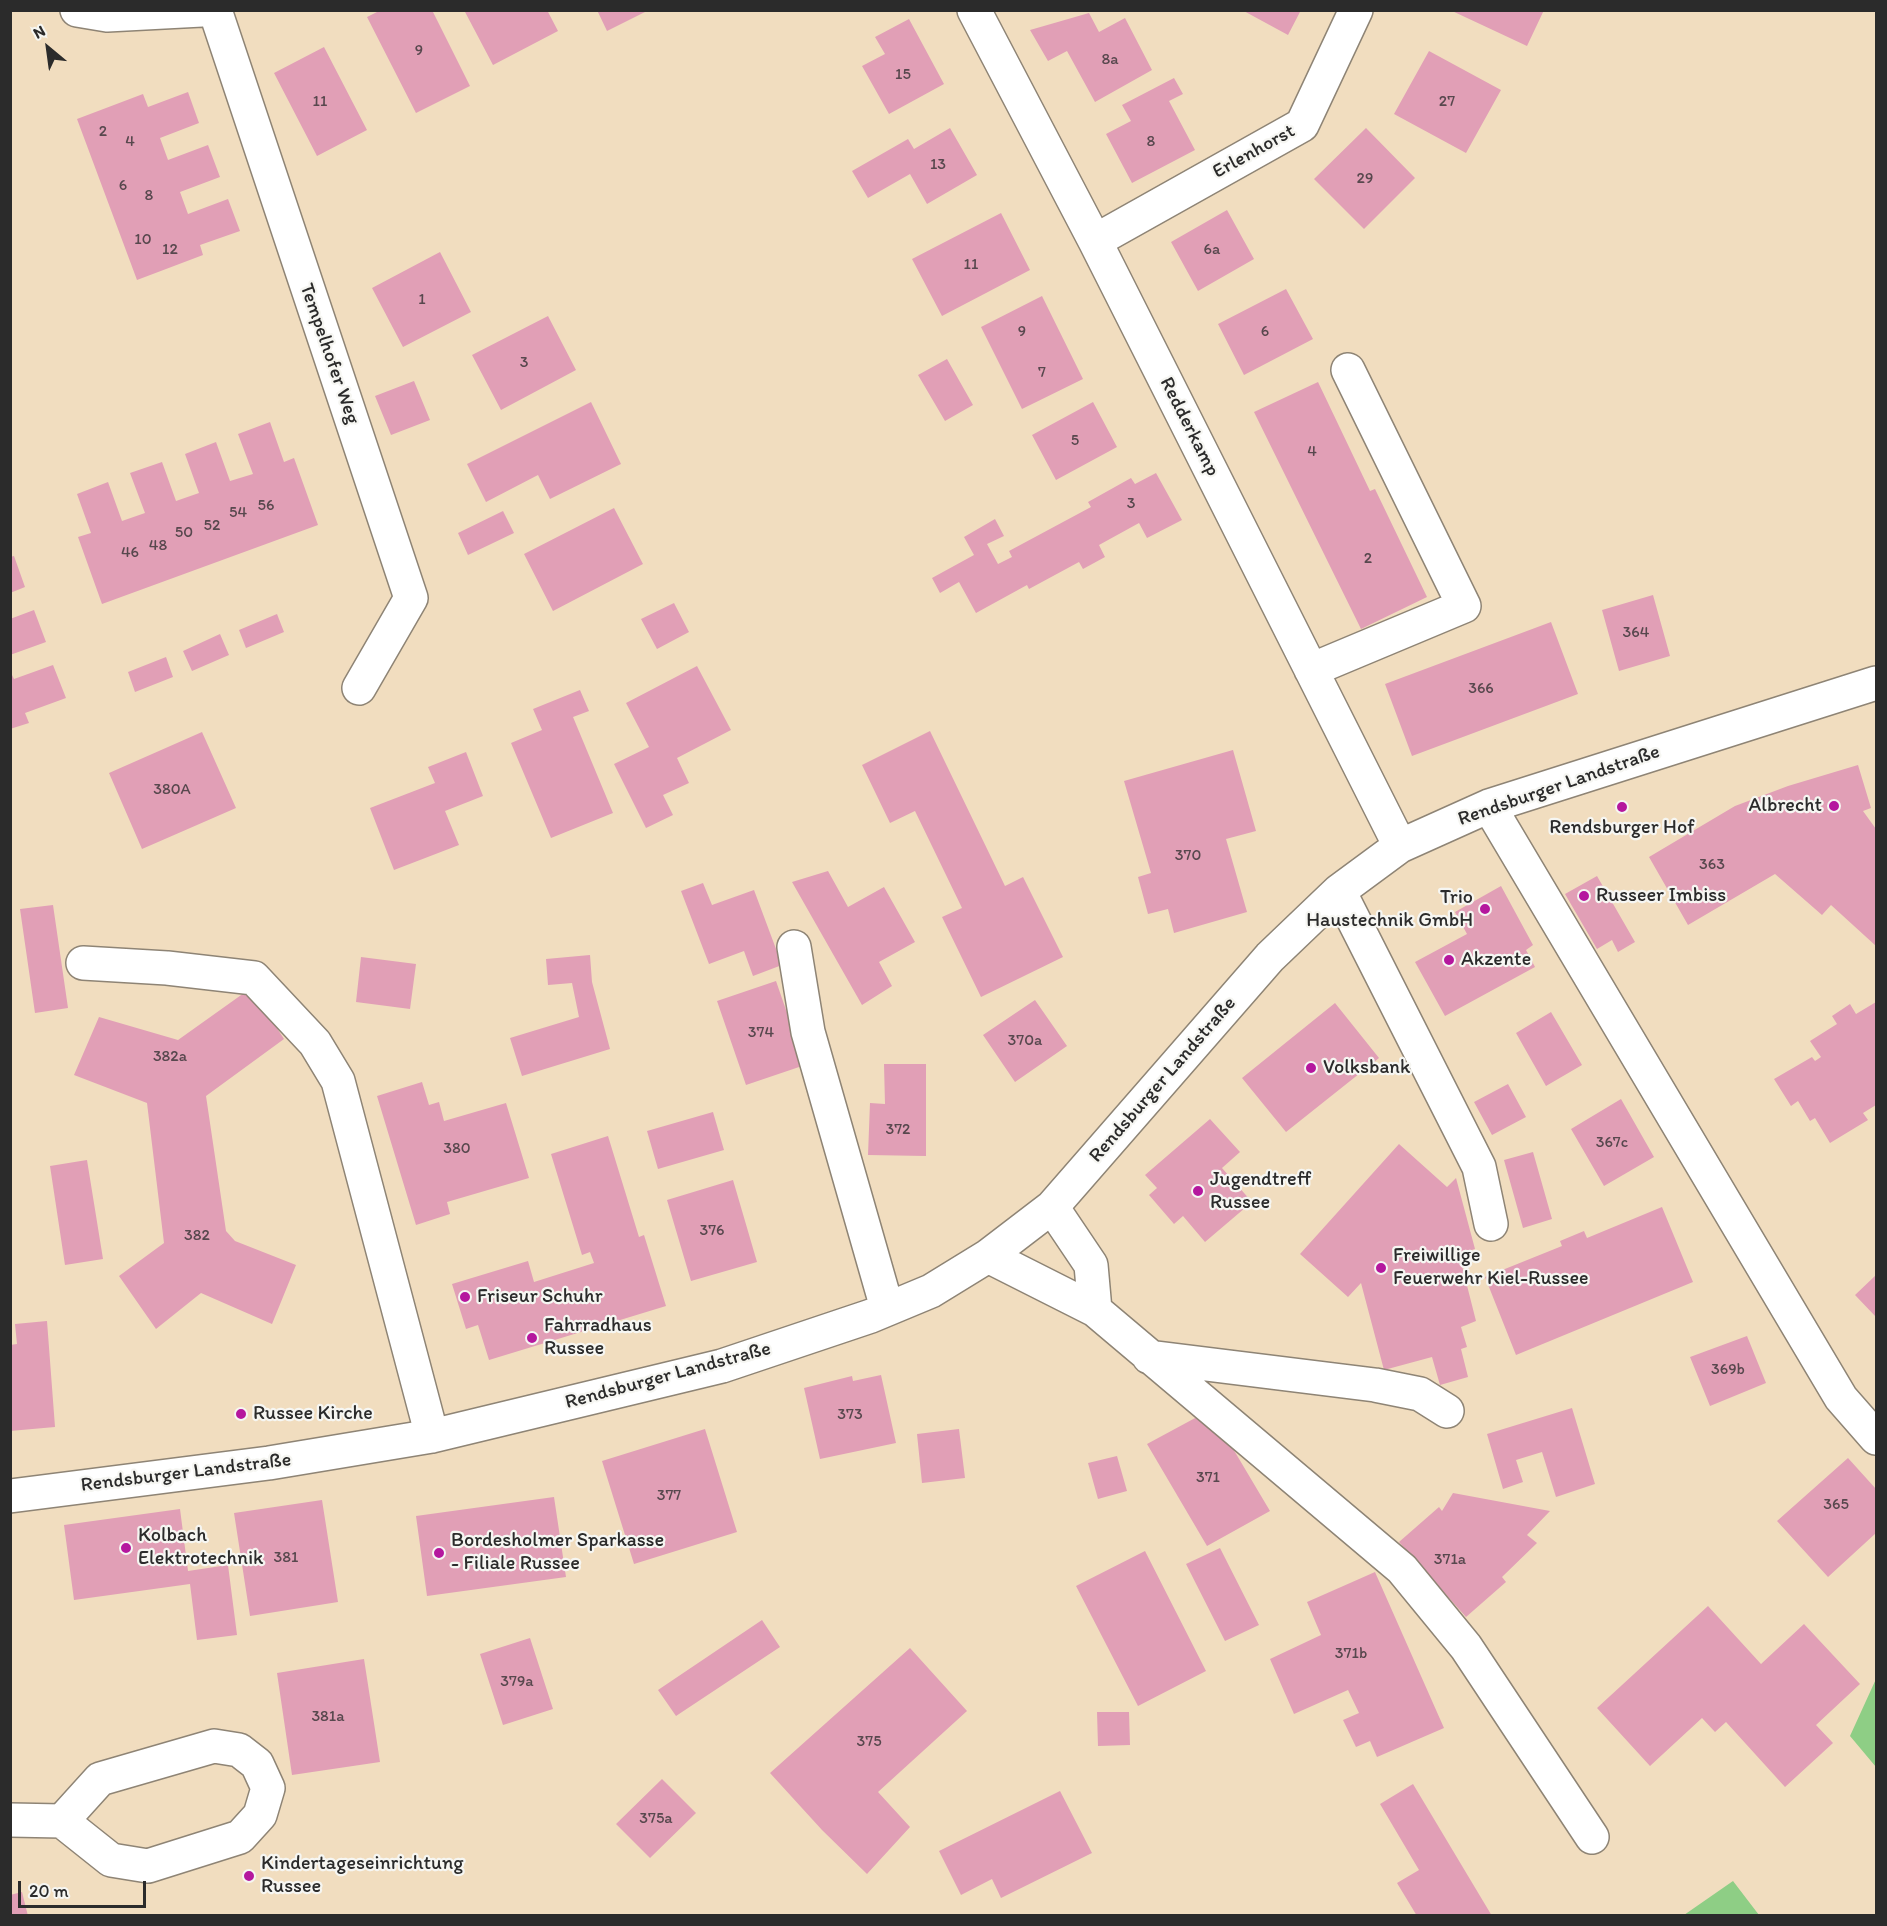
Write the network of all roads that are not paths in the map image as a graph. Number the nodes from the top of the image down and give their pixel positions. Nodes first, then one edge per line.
1 (77, 10) edge
2 (202, 10) edge
3 (215, 10) edge
4 (974, 10) edge
5 (1356, 10) edge
6 (1095, 241) junction
7 (1348, 370) dead end
8 (1311, 670) junction
9 (1876, 683) edge
10 (359, 688) dead end
11 (1489, 806) junction
12 (1400, 846) junction
13 (1339, 891) junction
14 (794, 947) dead end
15 (83, 963) dead end
16 (1052, 1207) junction
17 (1491, 1224) dead end
18 (988, 1256) junction
19 (887, 1308) junction
20 (1095, 1310) junction
21 (1149, 1357) junction
22 (1447, 1411) dead end
23 (432, 1436) junction
24 (1876, 1438) edge
25 (10, 1496) edge
26 (10, 1820) edge
27 (62, 1821) junction
28 (1592, 1837) dead end

1 - 2 street
3 - 10 street, Tempelhofer Weg
4 - 6 street, Redderkamp
5 - 6 street, Erlenhorst
6 - 8 street, Redderkamp
7 - 8 street
8 - 12 street, Redderkamp
9 - 11 street, Rendsburger Landstraße
11 - 12 street, Rendsburger Landstraße
11 - 24 street
12 - 13 street, Rendsburger Landstraße
13 - 16 street, Rendsburger Landstraße
13 - 17 street
14 - 19 street
15 - 23 street
16 - 18 street, Rendsburger Landstraße
16 - 20 street
18 - 19 street, Rendsburger Landstraße
18 - 20 street
19 - 23 street, Rendsburger Landstraße
20 - 21 street
21 - 22 street
21 - 28 street
23 - 25 street, Rendsburger Landstraße
26 - 27 street
27 - 27 street

